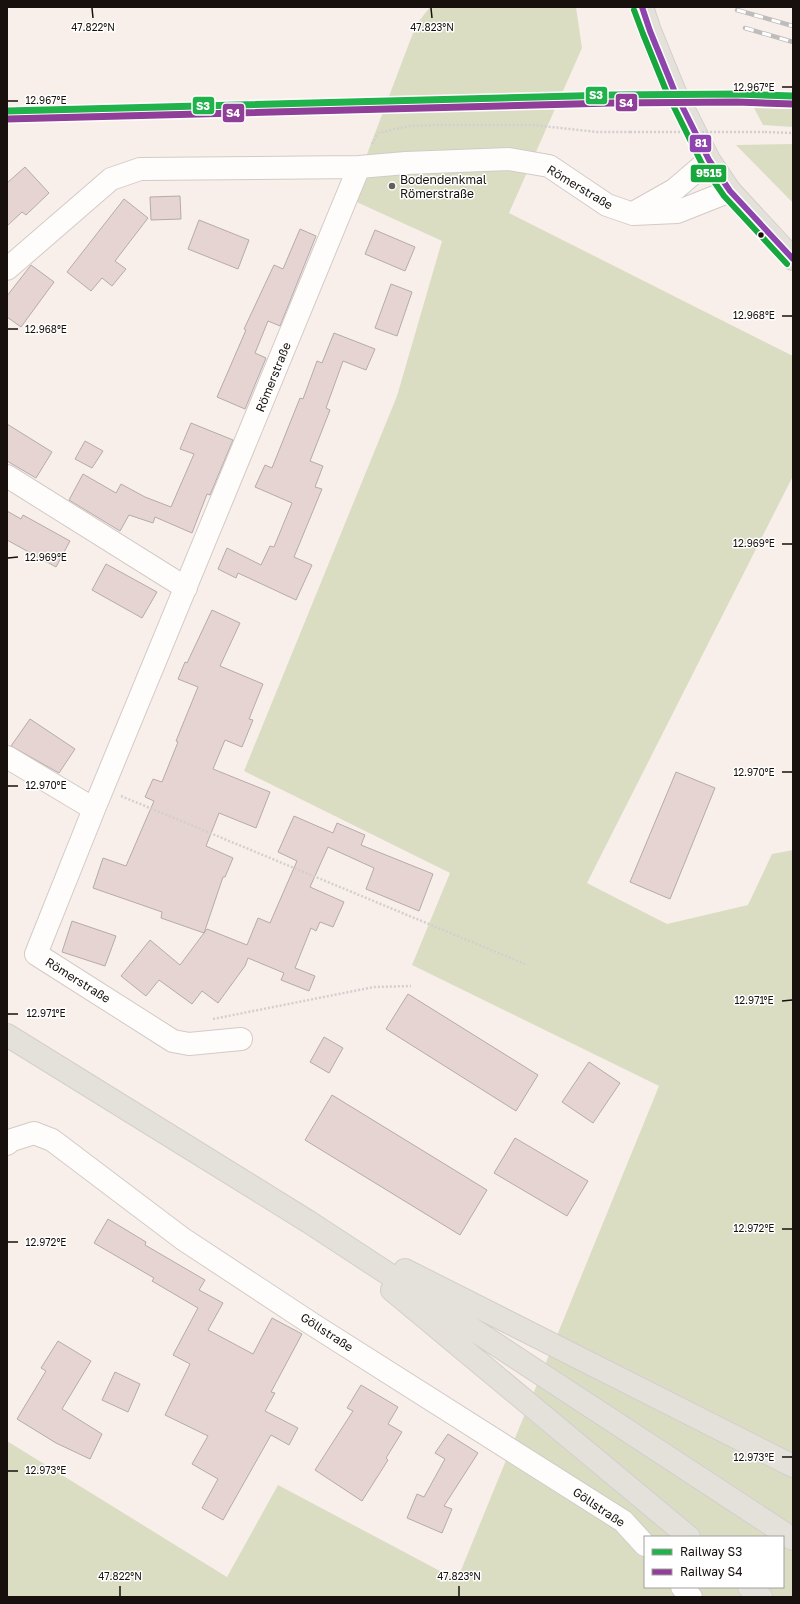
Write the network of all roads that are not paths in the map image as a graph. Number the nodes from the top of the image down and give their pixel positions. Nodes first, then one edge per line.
1 (642, 7) edge
2 (709, 160) junction
3 (359, 167) junction
4 (730, 191) junction
5 (633, 214) junction
6 (793, 259) edge
7 (7, 269) edge
8 (7, 476) edge
9 (186, 588) junction
10 (7, 757) edge
11 (94, 809) junction
12 (7, 1035) edge
13 (241, 1039) dead end
14 (7, 1144) edge
15 (309, 1222) junction
16 (793, 1466) edge
17 (688, 1536) edge
18 (793, 1539) edge
19 (644, 1545) edge
20 (683, 1588) edge
21 (750, 1588) edge
22 (692, 1597) edge
23 (761, 1597) edge

1 - 2 main road
2 - 4 main road
2 - 5 street
3 - 5 street, Römerstraße
3 - 7 street, Römerstraße
3 - 9 street, Römerstraße
4 - 5 street, Römerstraße
4 - 6 main road
8 - 9 street
9 - 11 street, Römerstraße
10 - 11 street
11 - 13 street, Römerstraße
12 - 15 main road
14 - 19 street, Göllstraße
15 - 16 main road
15 - 17 main road
15 - 18 main road
20 - 22 street
21 - 23 main road

